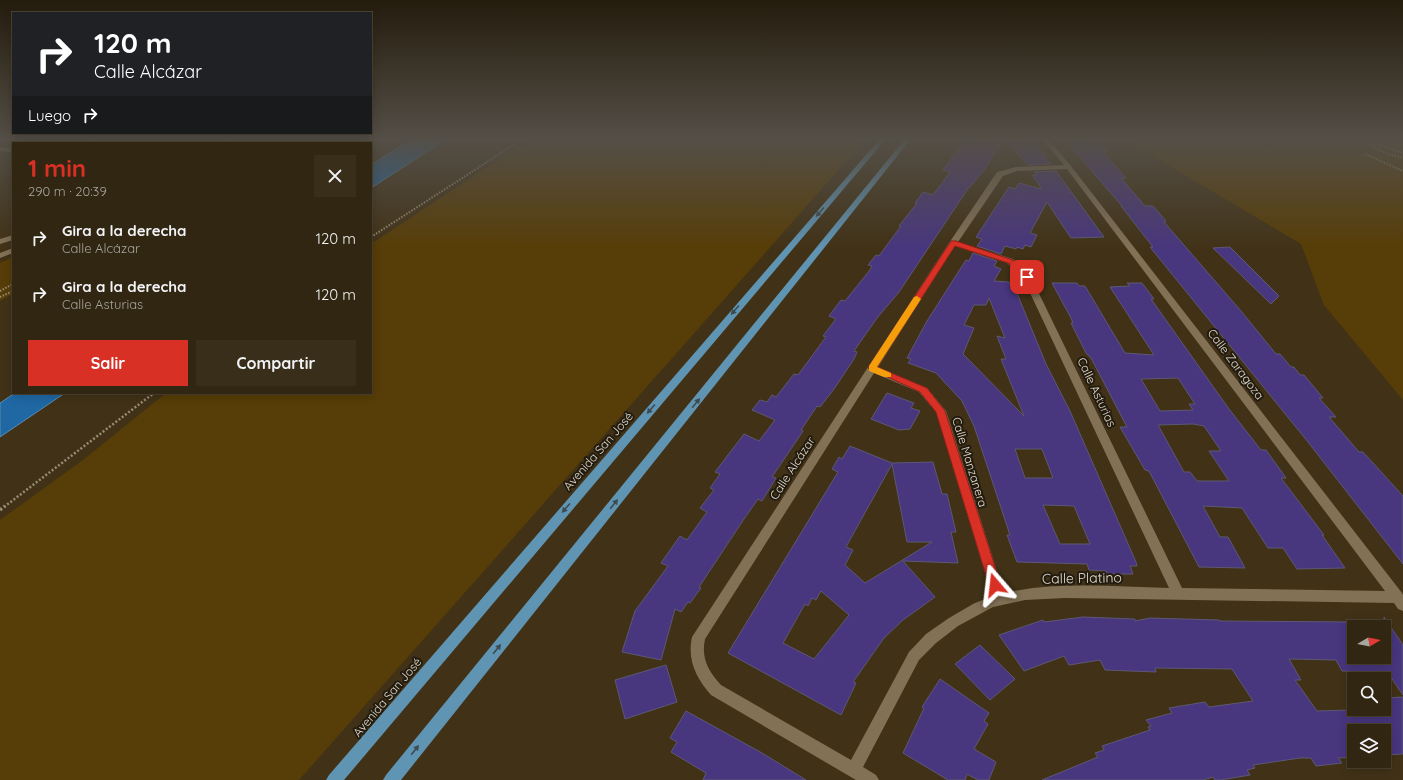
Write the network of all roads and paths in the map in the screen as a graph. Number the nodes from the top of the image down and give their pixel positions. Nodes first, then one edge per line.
1 (465, 176) edge
2 (851, 176) edge
3 (878, 176) edge
4 (998, 176) edge
5 (1076, 176) edge
6 (372, 236) edge
7 (12, 237) edge
8 (0, 242) edge
9 (953, 243) junction
10 (12, 250) edge
11 (0, 256) edge
12 (12, 285) edge
13 (0, 291) edge
14 (12, 291) edge
15 (0, 297) edge
16 (872, 368) junction
17 (153, 394) edge
18 (0, 510) edge
19 (1178, 594) junction
20 (1000, 600) junction
21 (1400, 601) edge
22 (854, 770) junction
23 (334, 780) edge
24 (391, 780) edge
25 (871, 780) edge

1 - 6 path
2 -> 23 main road, Avenida San José
24 -> 3 main road
4 - 9 street, Calle Alcázar
5 - 21 street, Calle Zaragoza
7 - 8 street
9 - 16 street, Calle Alcázar
9 - 19 street, Calle Asturias
10 - 11 street
12 - 13 path
14 - 15 path
16 - 20 street, Calle Manzanera
16 - 22 street, Calle Alcázar
17 - 18 path
19 - 20 street, Calle Platino
19 - 21 street, Calle Platino
20 - 22 street, Calle Platino
22 - 25 street, Calle Alcázar

